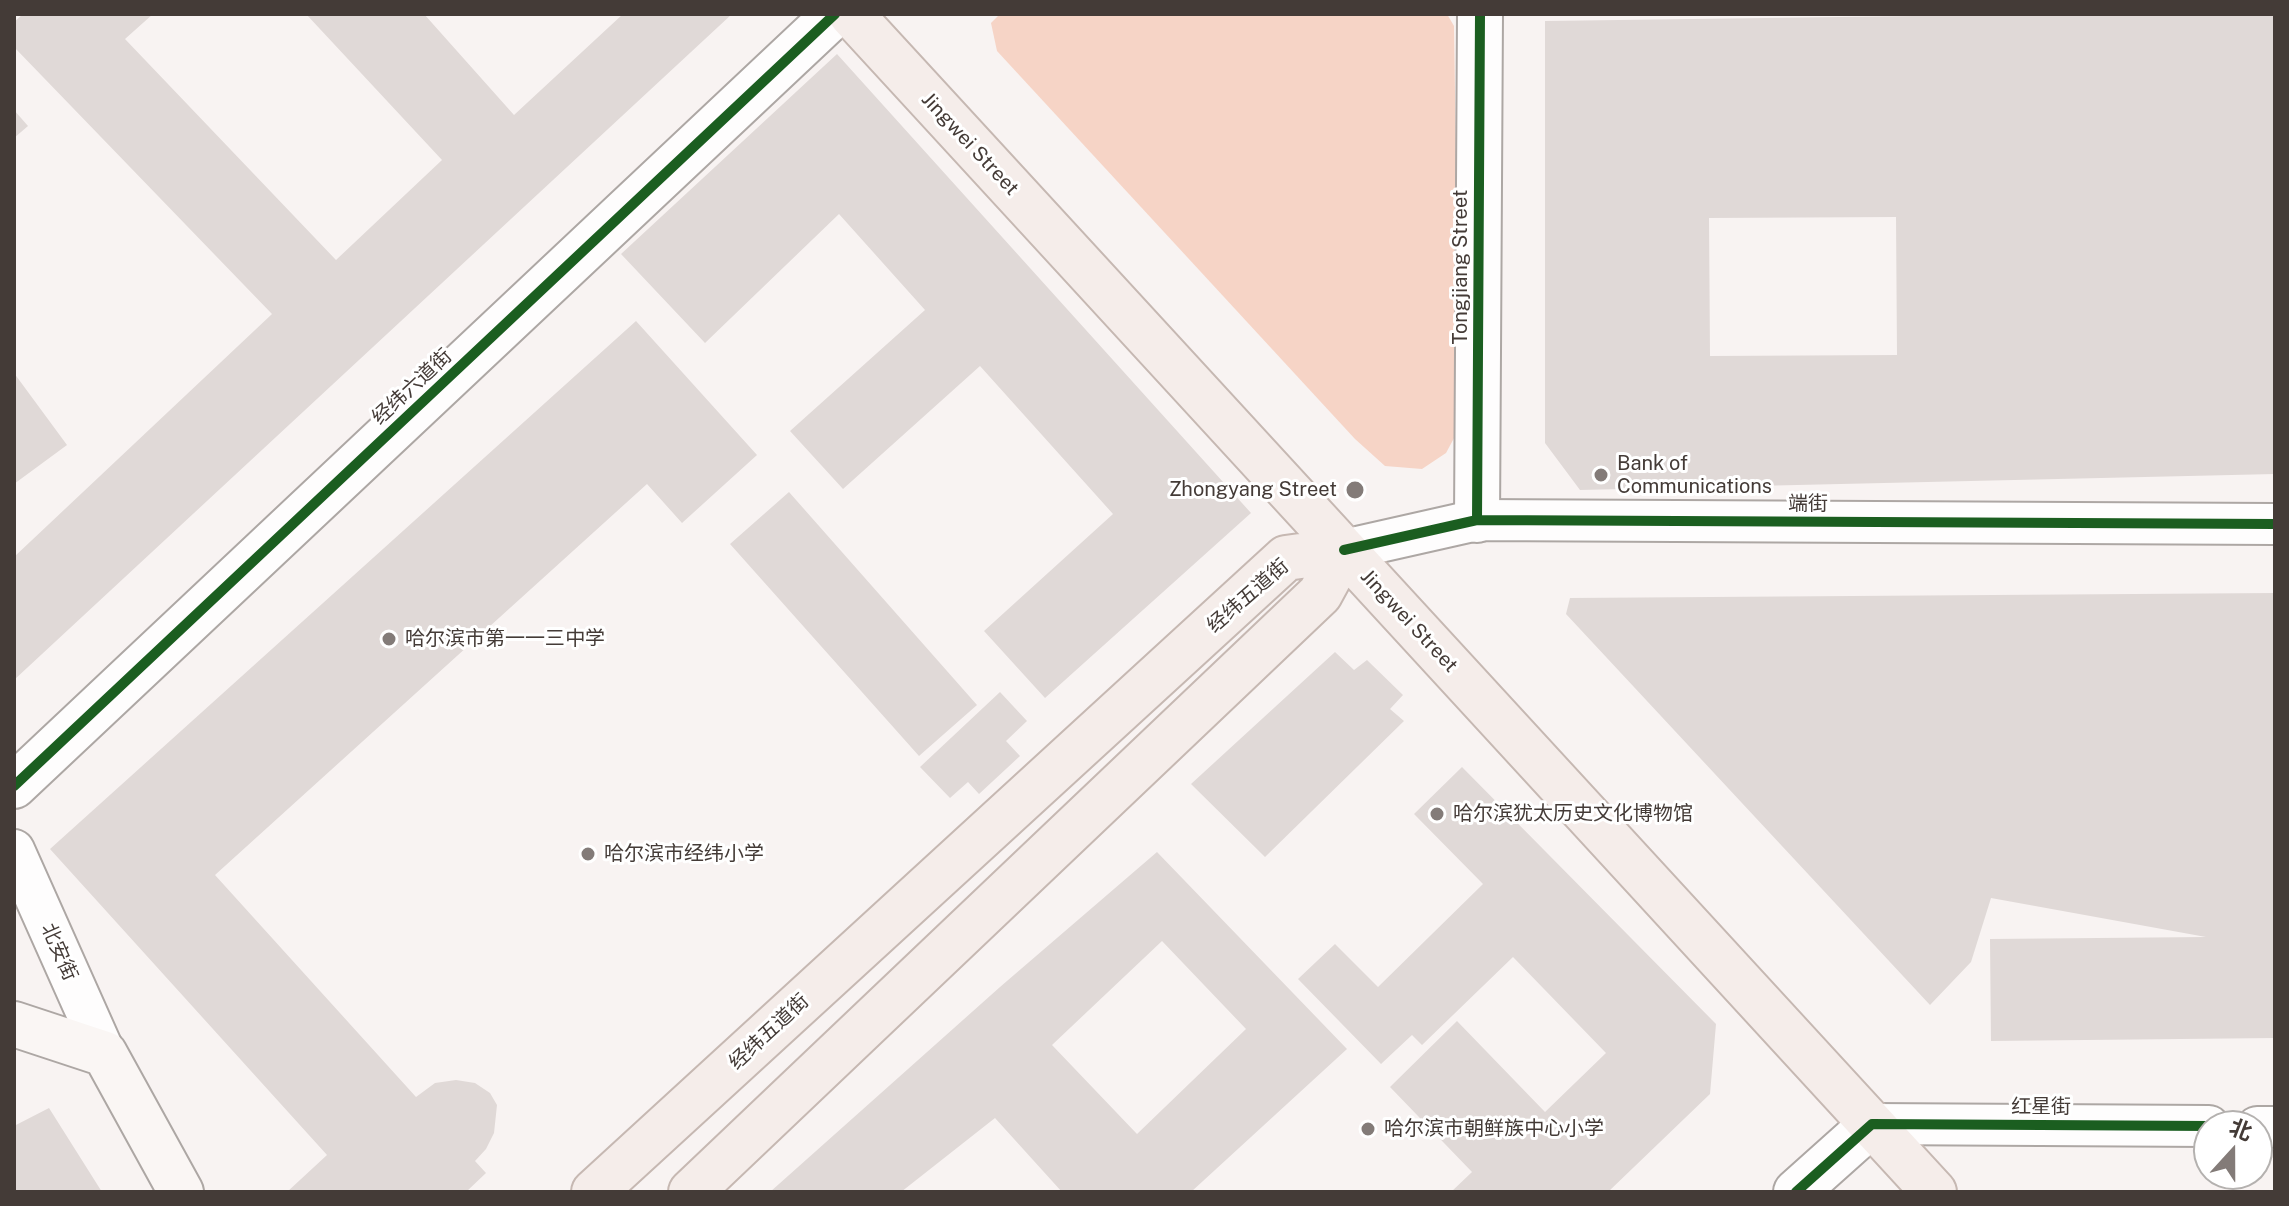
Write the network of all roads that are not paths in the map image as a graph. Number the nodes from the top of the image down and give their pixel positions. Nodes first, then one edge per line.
1 (835, 14) edge
2 (851, 14) edge
3 (1480, 14) edge
4 (1477, 520) junction
5 (2275, 524) edge
6 (1344, 550) junction
7 (14, 786) edge
8 (14, 850) edge
9 (14, 1024) edge
10 (105, 1054) junction
11 (1872, 1124) junction
12 (2193, 1126) edge
13 (181, 1192) edge
14 (594, 1192) edge
15 (691, 1192) edge
16 (1796, 1192) edge
17 (1934, 1192) edge

1 - 7 street, 经纬六道街
2 - 6 main road, Jingwei Street
3 - 4 street, Tongjiang Street
4 - 5 street, 端街
4 - 6 street, 端街
6 - 11 main road, Jingwei Street
6 - 14 main road, 经纬五道街
6 - 15 main road
8 - 10 street, 北安街
9 - 10 main road
10 - 13 main road, 北安街
11 - 12 street, 红星街
11 - 16 street
11 - 17 main road, Jingwei Street

